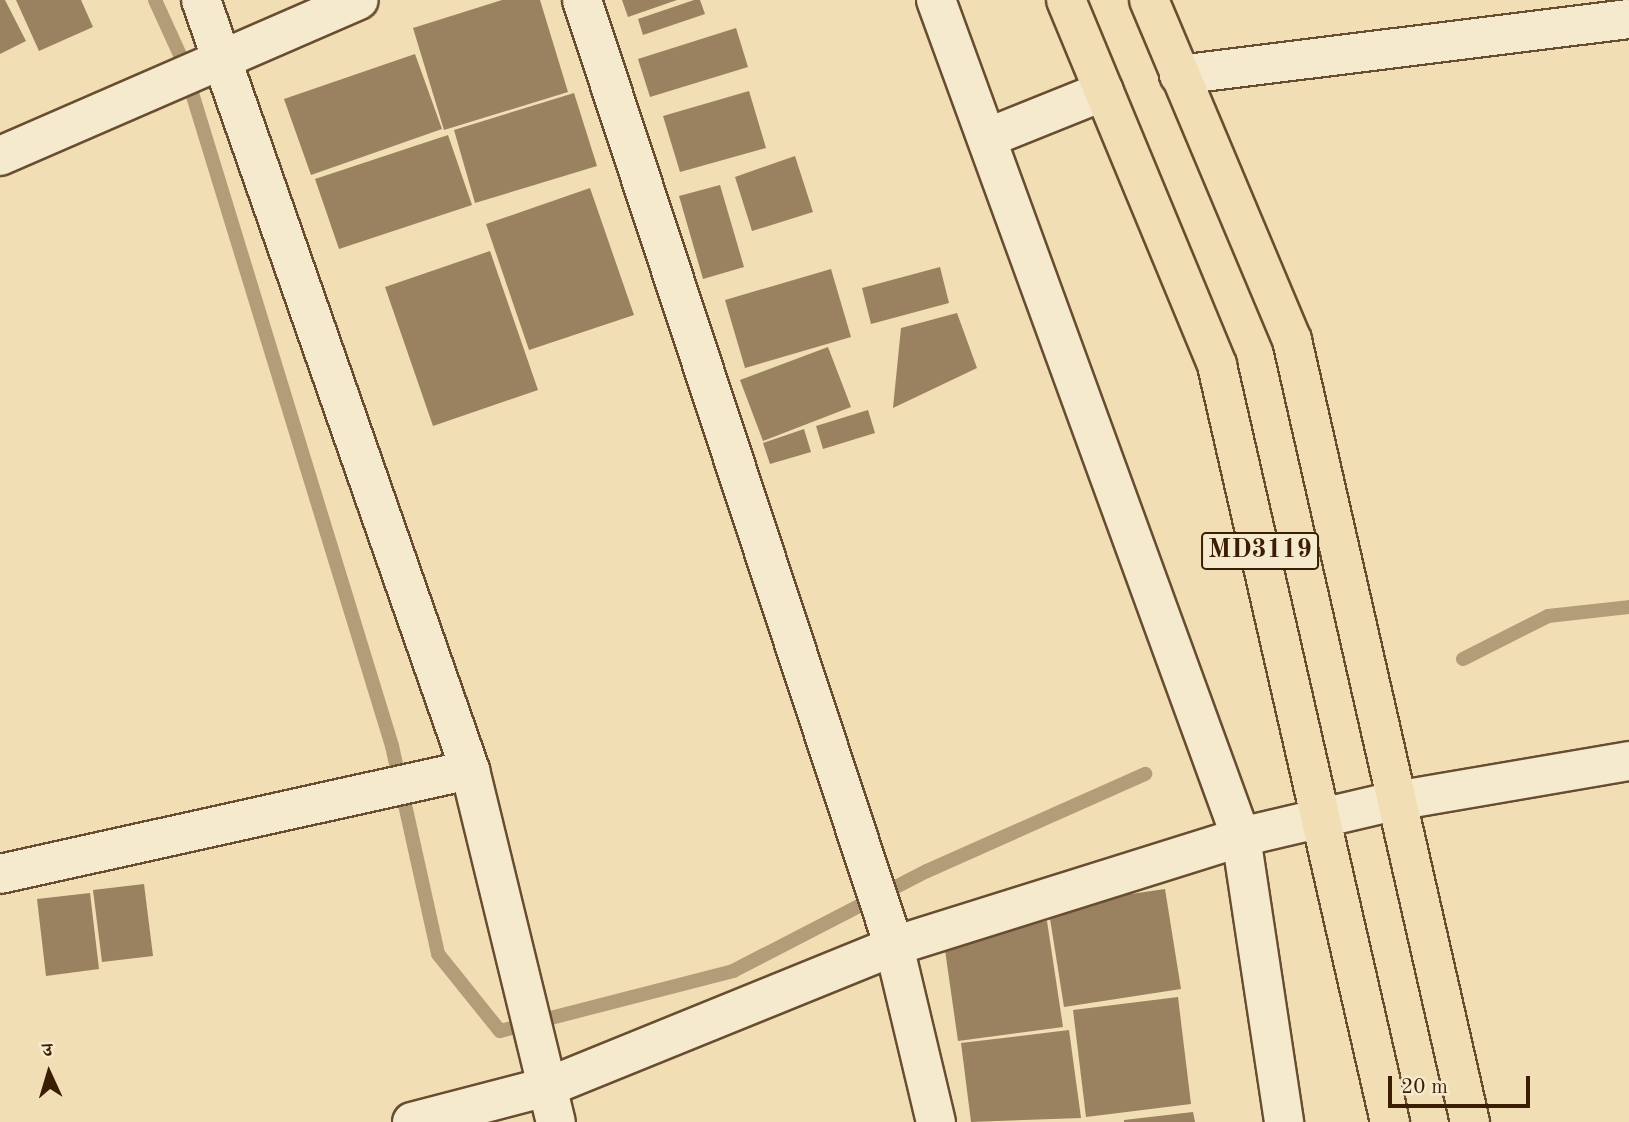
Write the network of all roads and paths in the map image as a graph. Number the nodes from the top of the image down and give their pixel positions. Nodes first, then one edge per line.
1 (201, 0) edge
2 (358, 0) edge
3 (582, 0) edge
4 (936, 0) edge
5 (1066, 0) edge
6 (1149, 0) edge
7 (1629, 19) edge
8 (220, 60) junction
9 (1179, 75) junction
10 (1104, 92) junction
11 (987, 138) junction
12 (0, 156) edge
13 (1629, 761) edge
14 (470, 770) junction
15 (1395, 801) junction
16 (1319, 819) junction
17 (1241, 837) junction
18 (0, 874) edge
19 (894, 946) junction
20 (553, 1104) edge
21 (412, 1122) edge
22 (936, 1122) edge
23 (1283, 1122) edge
24 (1390, 1122) edge
25 (1470, 1122) edge

1 - 8 street
2 - 8 street
3 - 19 street
4 - 11 street
5 - 10 main road, MD3119
6 - 9 main road, MD3119
7 - 9 street
8 - 12 street
8 - 14 street
9 - 15 main road, MD3119
10 - 11 street
10 - 16 main road, MD3119
11 - 17 street
13 - 15 street
14 - 18 street
14 - 20 street
15 - 16 street
15 - 25 main road, MD3119
16 - 17 street
16 - 24 main road, MD3119
17 - 19 street
17 - 23 street
19 - 20 street
19 - 22 street
20 - 21 street

